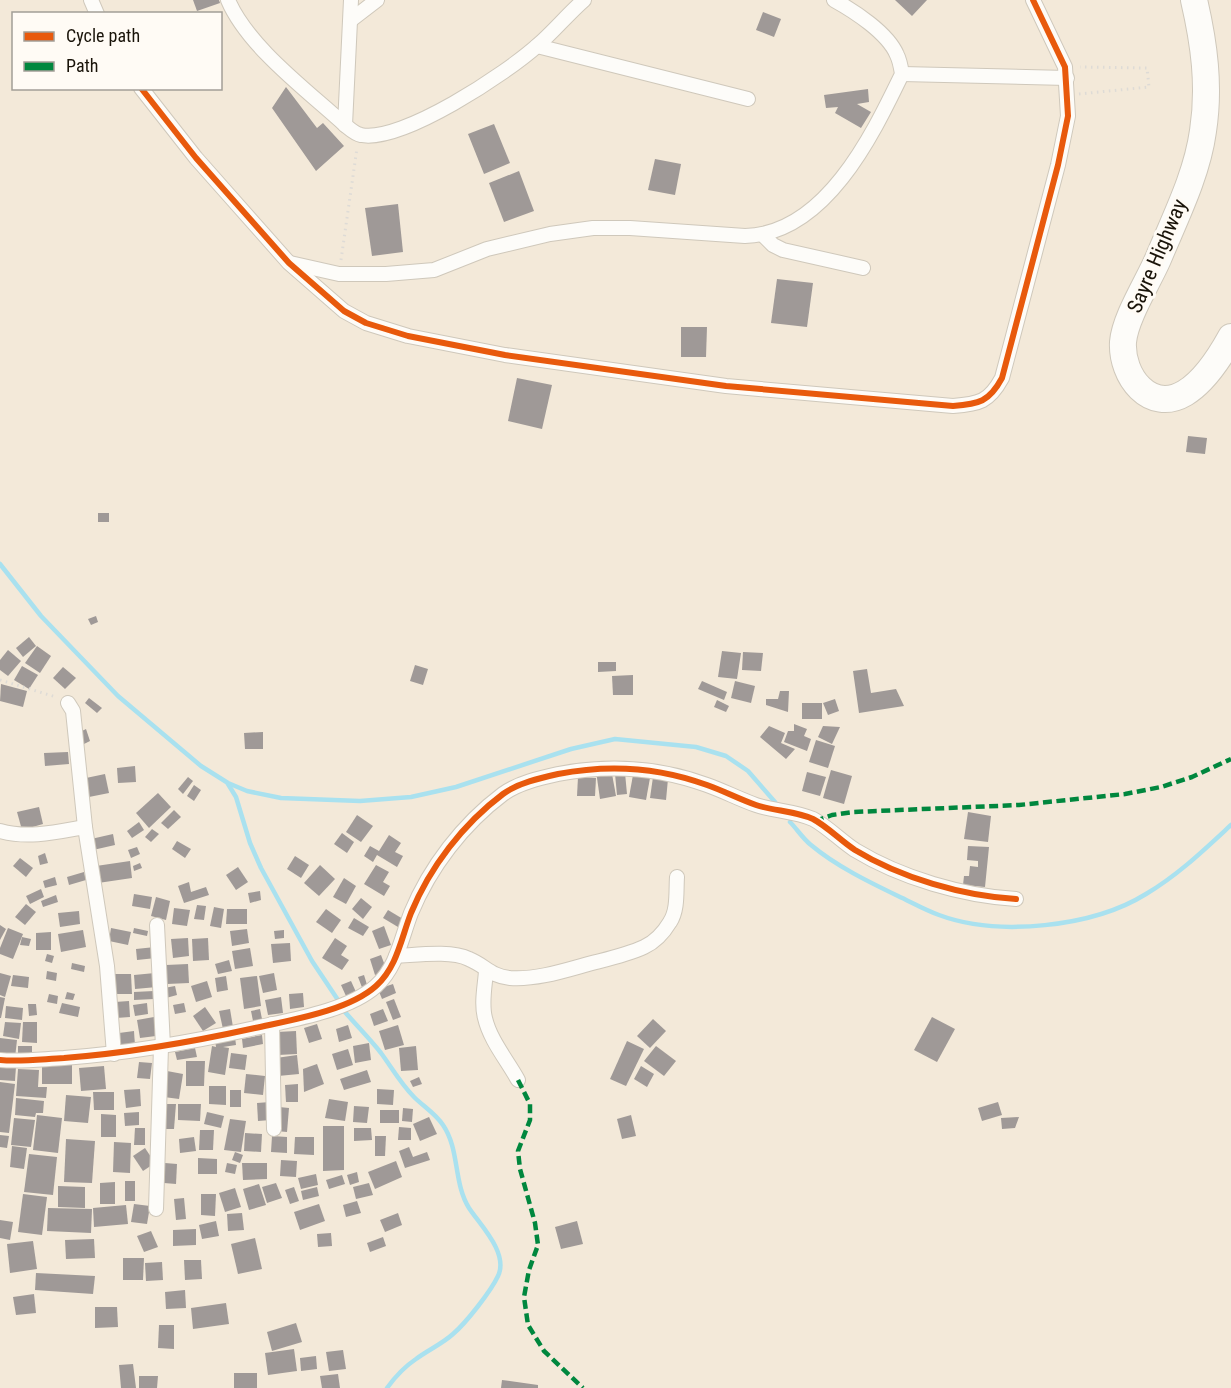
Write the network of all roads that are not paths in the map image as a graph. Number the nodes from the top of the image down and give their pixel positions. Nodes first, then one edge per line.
1 (228, 0) edge
2 (351, 0) edge
3 (377, 0) edge
4 (584, 0) edge
5 (834, 0) edge
6 (1033, 0) edge
7 (1194, 0) edge
8 (351, 20) junction
9 (537, 46) junction
10 (1066, 73) junction
11 (902, 74) junction
12 (143, 90) edge
13 (748, 99) dead end
14 (345, 125) junction
15 (763, 236) junction
16 (289, 263) junction
17 (863, 268) dead end
18 (1231, 337) edge
19 (68, 703) road end
20 (85, 827) junction
21 (0, 831) edge
22 (677, 877) dead end
23 (1016, 899) dead end
24 (157, 924) dead end
25 (396, 956) junction
26 (486, 971) junction
27 (272, 1024) junction
28 (162, 1047) junction
29 (114, 1054) junction
30 (0, 1060) edge
31 (518, 1080) dead end
32 (274, 1129) dead end
33 (156, 1209) dead end

1 - 14 street
2 - 8 street
3 - 8 street
4 - 9 street
5 - 11 street
6 - 10 street
7 - 18 highway, Sayre Highway
8 - 14 street
9 - 13 street
9 - 14 street
10 - 11 street
10 - 16 street
11 - 15 street
12 - 16 street
15 - 16 street
15 - 17 street
19 - 20 street
20 - 21 street
20 - 29 street
22 - 26 street
23 - 25 street
24 - 28 street
25 - 26 street
25 - 27 street
26 - 31 street
27 - 28 street
27 - 32 street
28 - 29 street
28 - 33 street
29 - 30 street

